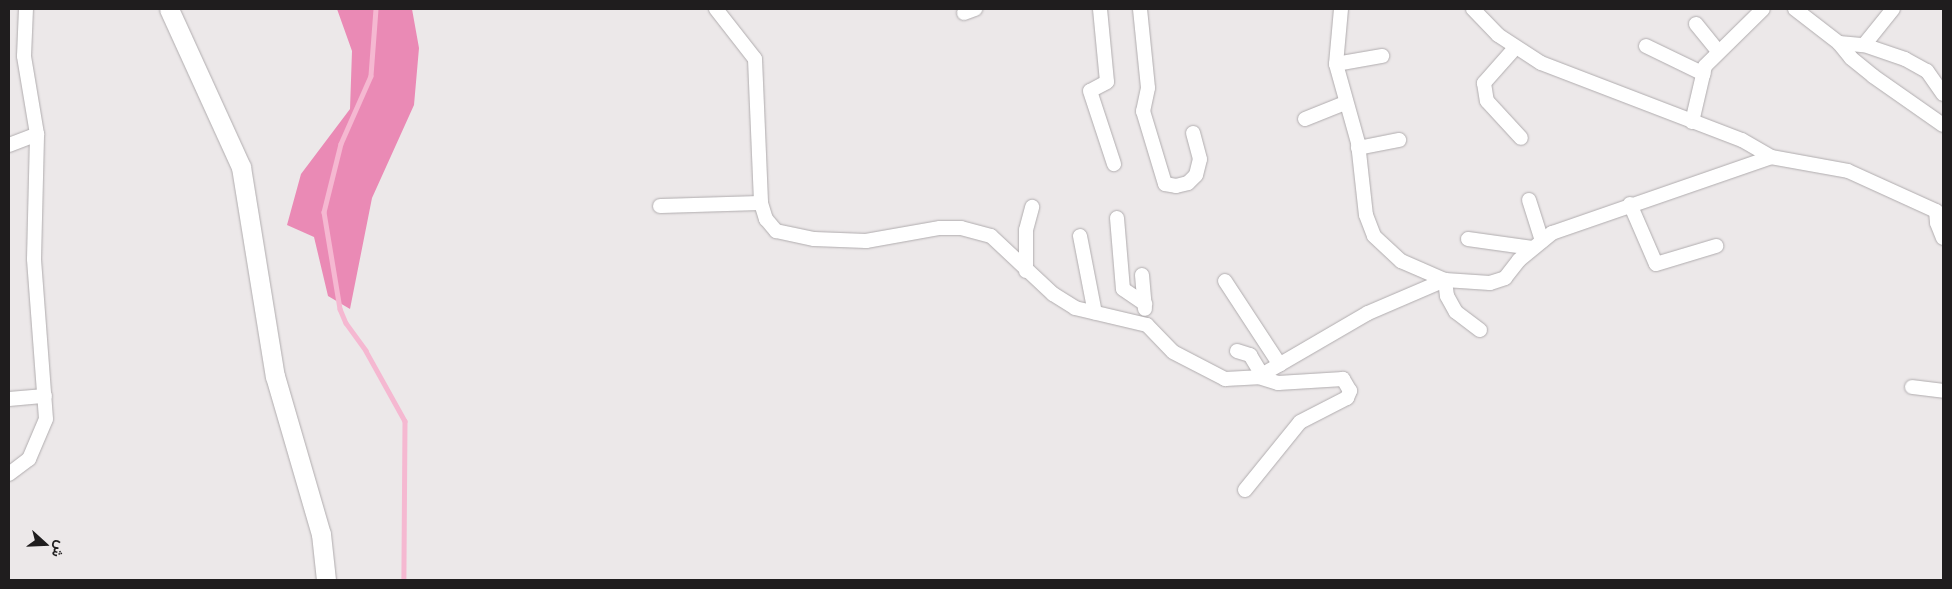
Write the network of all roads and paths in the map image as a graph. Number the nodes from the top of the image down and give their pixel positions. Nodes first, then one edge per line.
1 (26, 9) edge
2 (169, 9) edge
3 (716, 9) edge
4 (1100, 9) edge
5 (1140, 9) edge
6 (1341, 9) edge
7 (1473, 9) edge
8 (1763, 9) edge
9 (1795, 9) edge
10 (1892, 9) edge
11 (1696, 24) dead end
12 (1839, 43) junction
13 (1864, 45) junction
14 (1646, 46) dead end
15 (1515, 48) junction
16 (1718, 51) junction
17 (1382, 56) dead end
18 (1336, 64) junction
19 (1704, 74) junction
20 (1943, 94) edge
21 (1345, 103) junction
22 (1305, 119) dead end
23 (1692, 122) junction
24 (1943, 125) edge
25 (1193, 133) dead end
26 (37, 134) junction
27 (1521, 138) dead end
28 (1399, 140) dead end
29 (9, 144) edge
30 (1358, 148) junction
31 (1771, 157) junction
32 (1114, 164) dead end
33 (1529, 200) dead end
34 (761, 203) junction
35 (1630, 204) junction
36 (660, 206) dead end
37 (1032, 207) dead end
38 (1940, 208) edge
39 (1116, 218) dead end
40 (1080, 236) dead end
41 (1943, 238) edge
42 (1468, 239) dead end
43 (1537, 244) junction
44 (1716, 246) dead end
45 (1026, 271) junction
46 (1142, 275) dead end
47 (1445, 280) junction
48 (1225, 282) dead end
49 (1145, 304) junction
50 (1095, 313) junction
51 (1147, 325) junction
52 (1480, 330) dead end
53 (1237, 351) dead end
54 (1280, 364) junction
55 (1260, 376) junction
56 (1912, 387) dead end
57 (1943, 390) edge
58 (45, 396) junction
59 (9, 399) edge
60 (9, 474) edge
61 (1245, 490) dead end
62 (326, 580) edge

1 - 26 street
2 - 62 main road
3 - 34 street
4 - 32 street
5 - 25 street
6 - 18 street
7 - 15 street
8 - 16 street
9 - 12 street
10 - 13 street
11 - 16 street
12 - 13 street
12 - 24 street
13 - 20 street
14 - 19 street
15 - 23 street
15 - 27 street
16 - 19 street
17 - 18 street
18 - 21 street
19 - 23 street
21 - 22 street
21 - 30 street
23 - 31 street
26 - 29 street
26 - 58 street
28 - 30 street
30 - 47 street
31 - 35 street
31 - 38 street
33 - 43 street
34 - 36 street
34 - 45 street
35 - 43 street
35 - 44 street
37 - 45 street
38 - 41 street
39 - 49 street
40 - 50 street
42 - 43 street
43 - 47 street
45 - 50 street
46 - 49 street
47 - 52 street
47 - 54 street
48 - 54 street
49 - 51 street
50 - 51 street
51 - 55 street
53 - 55 street
54 - 55 street
55 - 61 street
56 - 57 street
58 - 59 street
58 - 60 street

